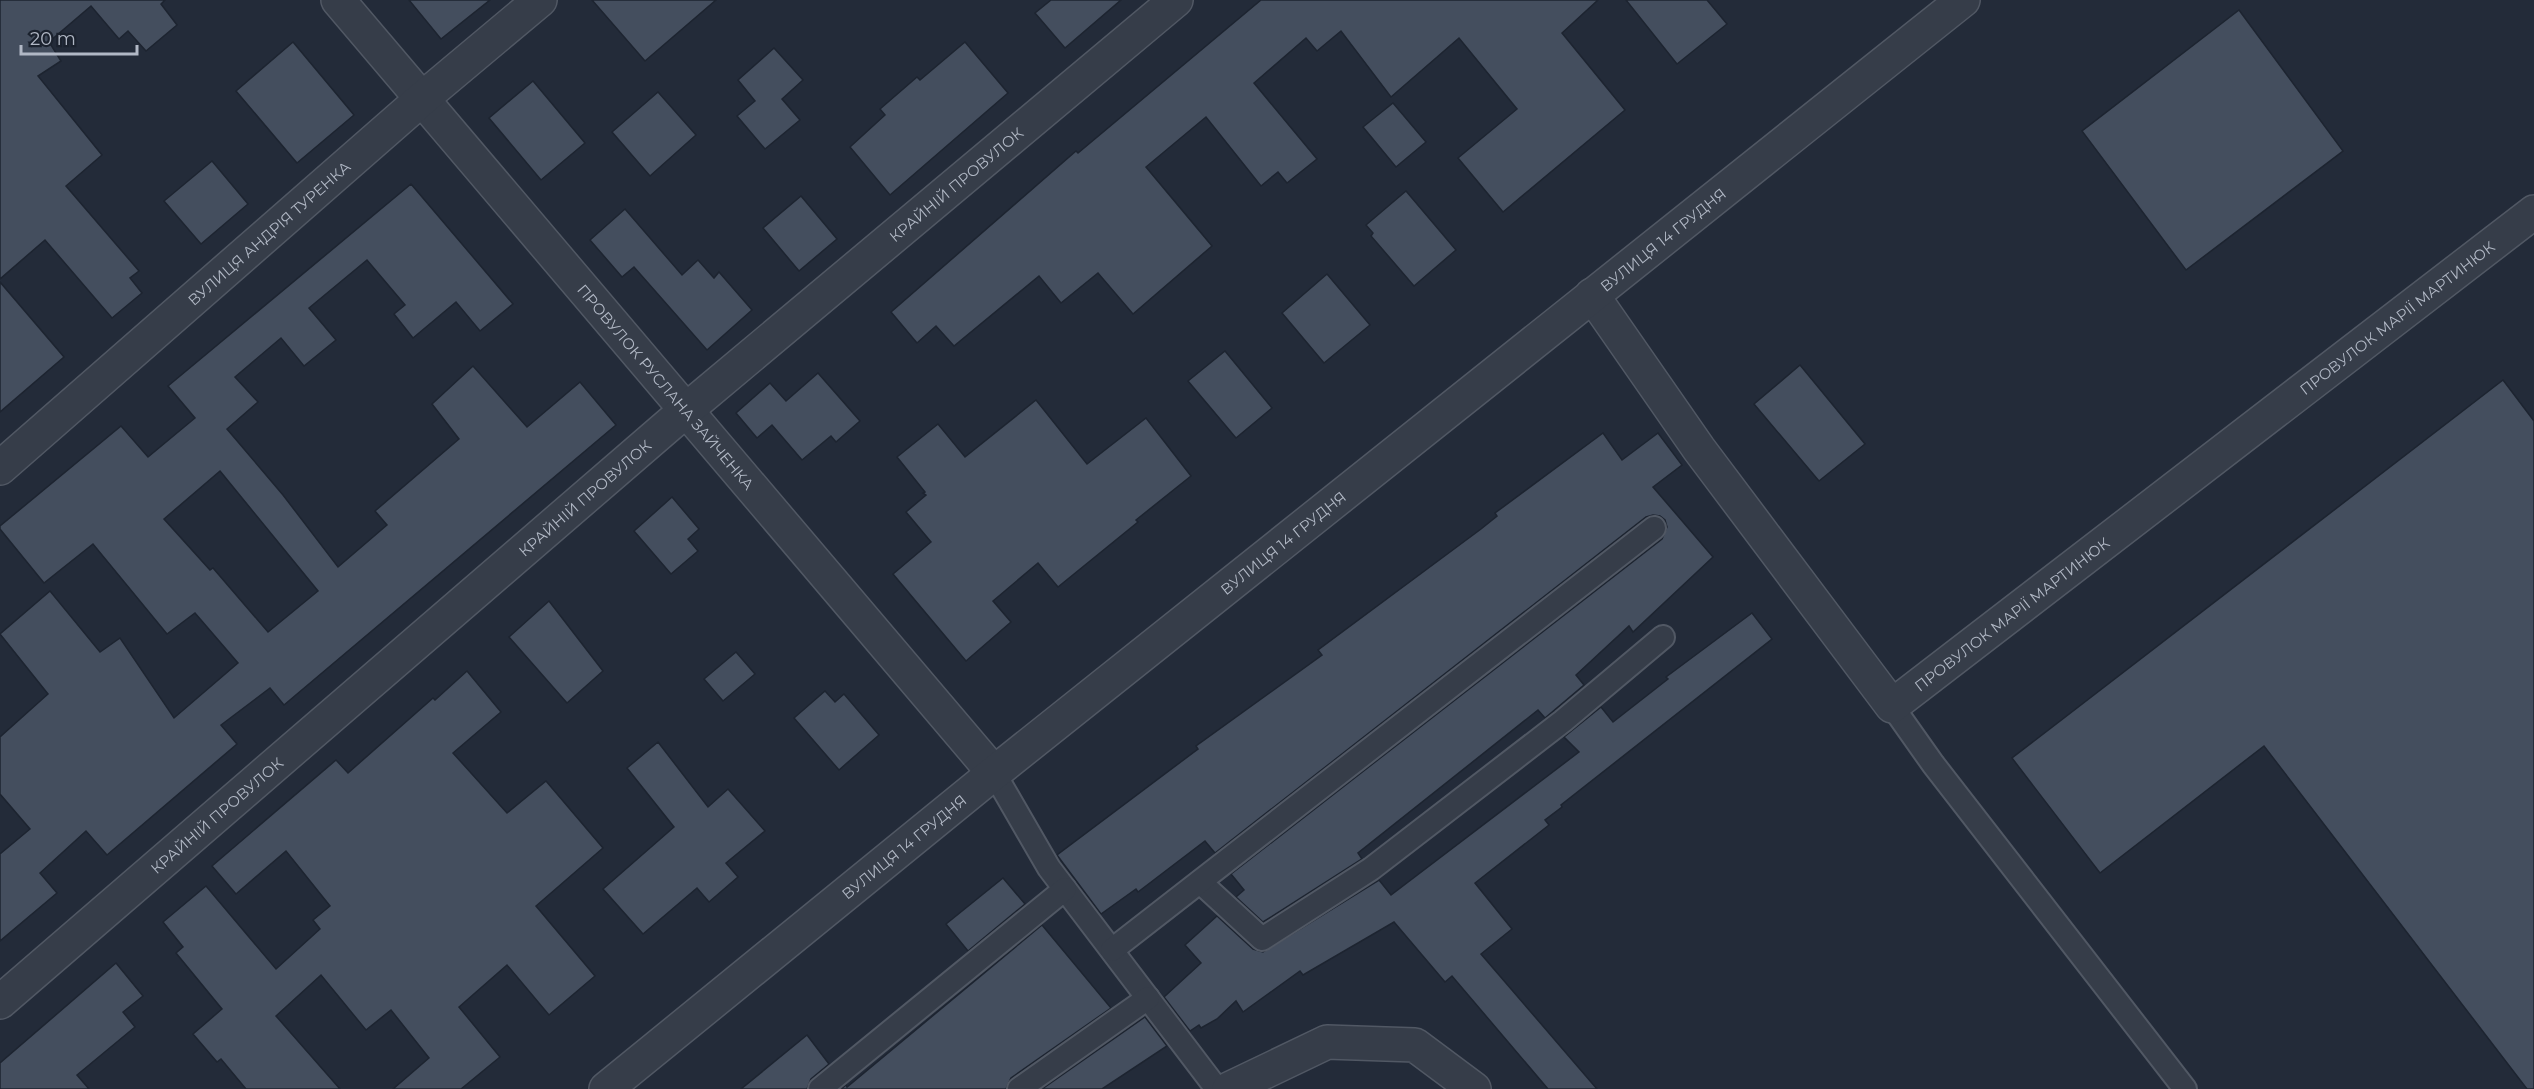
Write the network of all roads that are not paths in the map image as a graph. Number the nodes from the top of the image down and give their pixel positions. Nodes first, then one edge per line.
1 (338, 0) edge
2 (540, 0) edge
3 (1176, 0) edge
4 (1963, 0) edge
5 (423, 98) junction
6 (2534, 212) edge
7 (1592, 295) junction
8 (685, 411) junction
9 (0, 468) edge
10 (1654, 528) dead end
11 (1663, 637) dead end
12 (1892, 706) junction
13 (994, 773) junction
14 (1200, 882) junction
15 (1065, 889) junction
16 (1112, 950) junction
17 (1149, 998) junction
18 (0, 1002) edge
19 (606, 1089) edge
20 (820, 1089) edge
21 (1019, 1089) edge
22 (1217, 1089) edge
23 (1229, 1089) edge
24 (1474, 1089) edge
25 (2185, 1089) edge

1 - 5 street, ПРОВУЛОК РУСЛАНА ЗАЙЧЕНКА
2 - 5 street, ВУЛИЦЯ АНДРІЯ ТУРЕНКА
3 - 8 street, КРАЙНІЙ ПРОВУЛОК
4 - 7 street, ВУЛИЦЯ 14 ГРУДНЯ
5 - 8 street, ПРОВУЛОК РУСЛАНА ЗАЙЧЕНКА
5 - 9 street, ВУЛИЦЯ АНДРІЯ ТУРЕНКА
6 - 12 street, ПРОВУЛОК МАРІЇ МАРТИНЮК
7 - 12 street
7 - 13 street, ВУЛИЦЯ 14 ГРУДНЯ
8 - 13 street, ПРОВУЛОК РУСЛАНА ЗАЙЧЕНКА
8 - 18 street, КРАЙНІЙ ПРОВУЛОК
10 - 14 lane
11 - 14 lane
12 - 25 lane
13 - 15 lane
13 - 19 street, ВУЛИЦЯ 14 ГРУДНЯ
14 - 16 lane
15 - 16 lane
15 - 20 lane
16 - 17 lane
17 - 21 lane
17 - 22 lane
23 - 24 street

